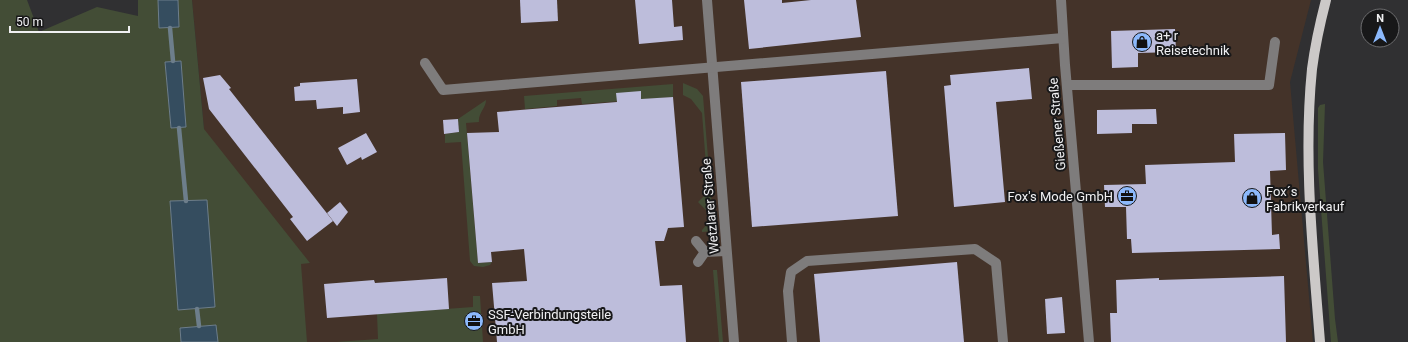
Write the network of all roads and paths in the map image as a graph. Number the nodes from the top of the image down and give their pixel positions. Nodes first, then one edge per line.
1 (707, 0) edge
2 (1061, 0) edge
3 (1326, 0) edge
4 (1063, 38) junction
5 (1275, 42) dead end
6 (425, 63) dead end
7 (712, 68) junction
8 (1067, 85) junction
9 (696, 241) dead end
10 (726, 251) junction
11 (705, 252) junction
12 (698, 262) dead end
13 (734, 342) edge
14 (792, 342) edge
15 (1003, 342) edge
16 (1089, 342) edge
17 (1320, 342) edge

1 - 7 street, Wetzlarer Straße
2 - 4 street, Gießener Straße
3 - 17 main road
4 - 7 street
4 - 8 street, Gießener Straße
5 - 8 street
6 - 7 street
7 - 10 street, Wetzlarer Straße
8 - 16 street, Gießener Straße
9 - 11 street
10 - 11 street
10 - 13 street, Wetzlarer Straße
11 - 12 street
14 - 15 street

